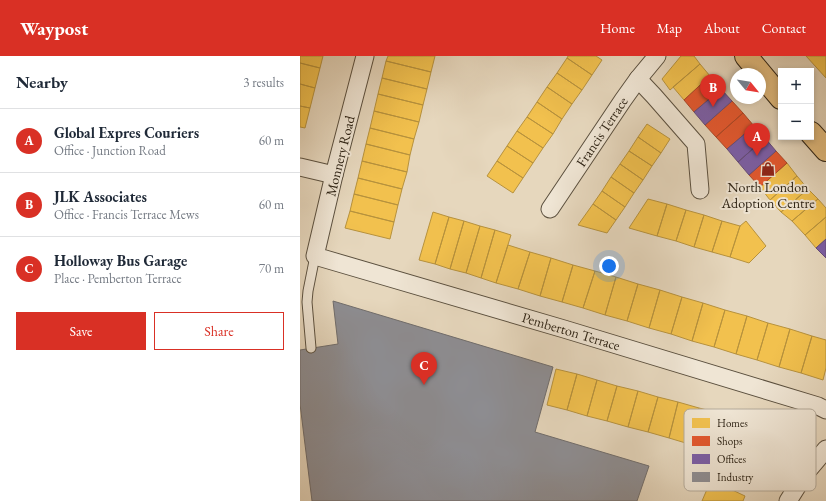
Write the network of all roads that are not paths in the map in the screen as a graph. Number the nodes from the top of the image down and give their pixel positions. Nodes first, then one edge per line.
1 (365, 56) edge
2 (657, 56) edge
3 (746, 56) edge
4 (638, 79) junction
5 (778, 94) edge
6 (300, 167) edge
7 (334, 175) junction
8 (700, 190) dead end
9 (550, 209) dead end
10 (315, 256) junction
11 (311, 348) dead end
12 (826, 410) edge
13 (826, 448) edge
14 (816, 460) edge
15 (794, 491) edge
16 (788, 501) edge

1 - 7 street, Monnery Road
2 - 4 street, Francis Terrace
3 - 5 main road
4 - 8 street
4 - 9 street, Francis Terrace
6 - 7 street
7 - 10 street, Monnery Road
10 - 11 lane
10 - 12 street, Pemberton Terrace
13 - 14 street
15 - 16 street

